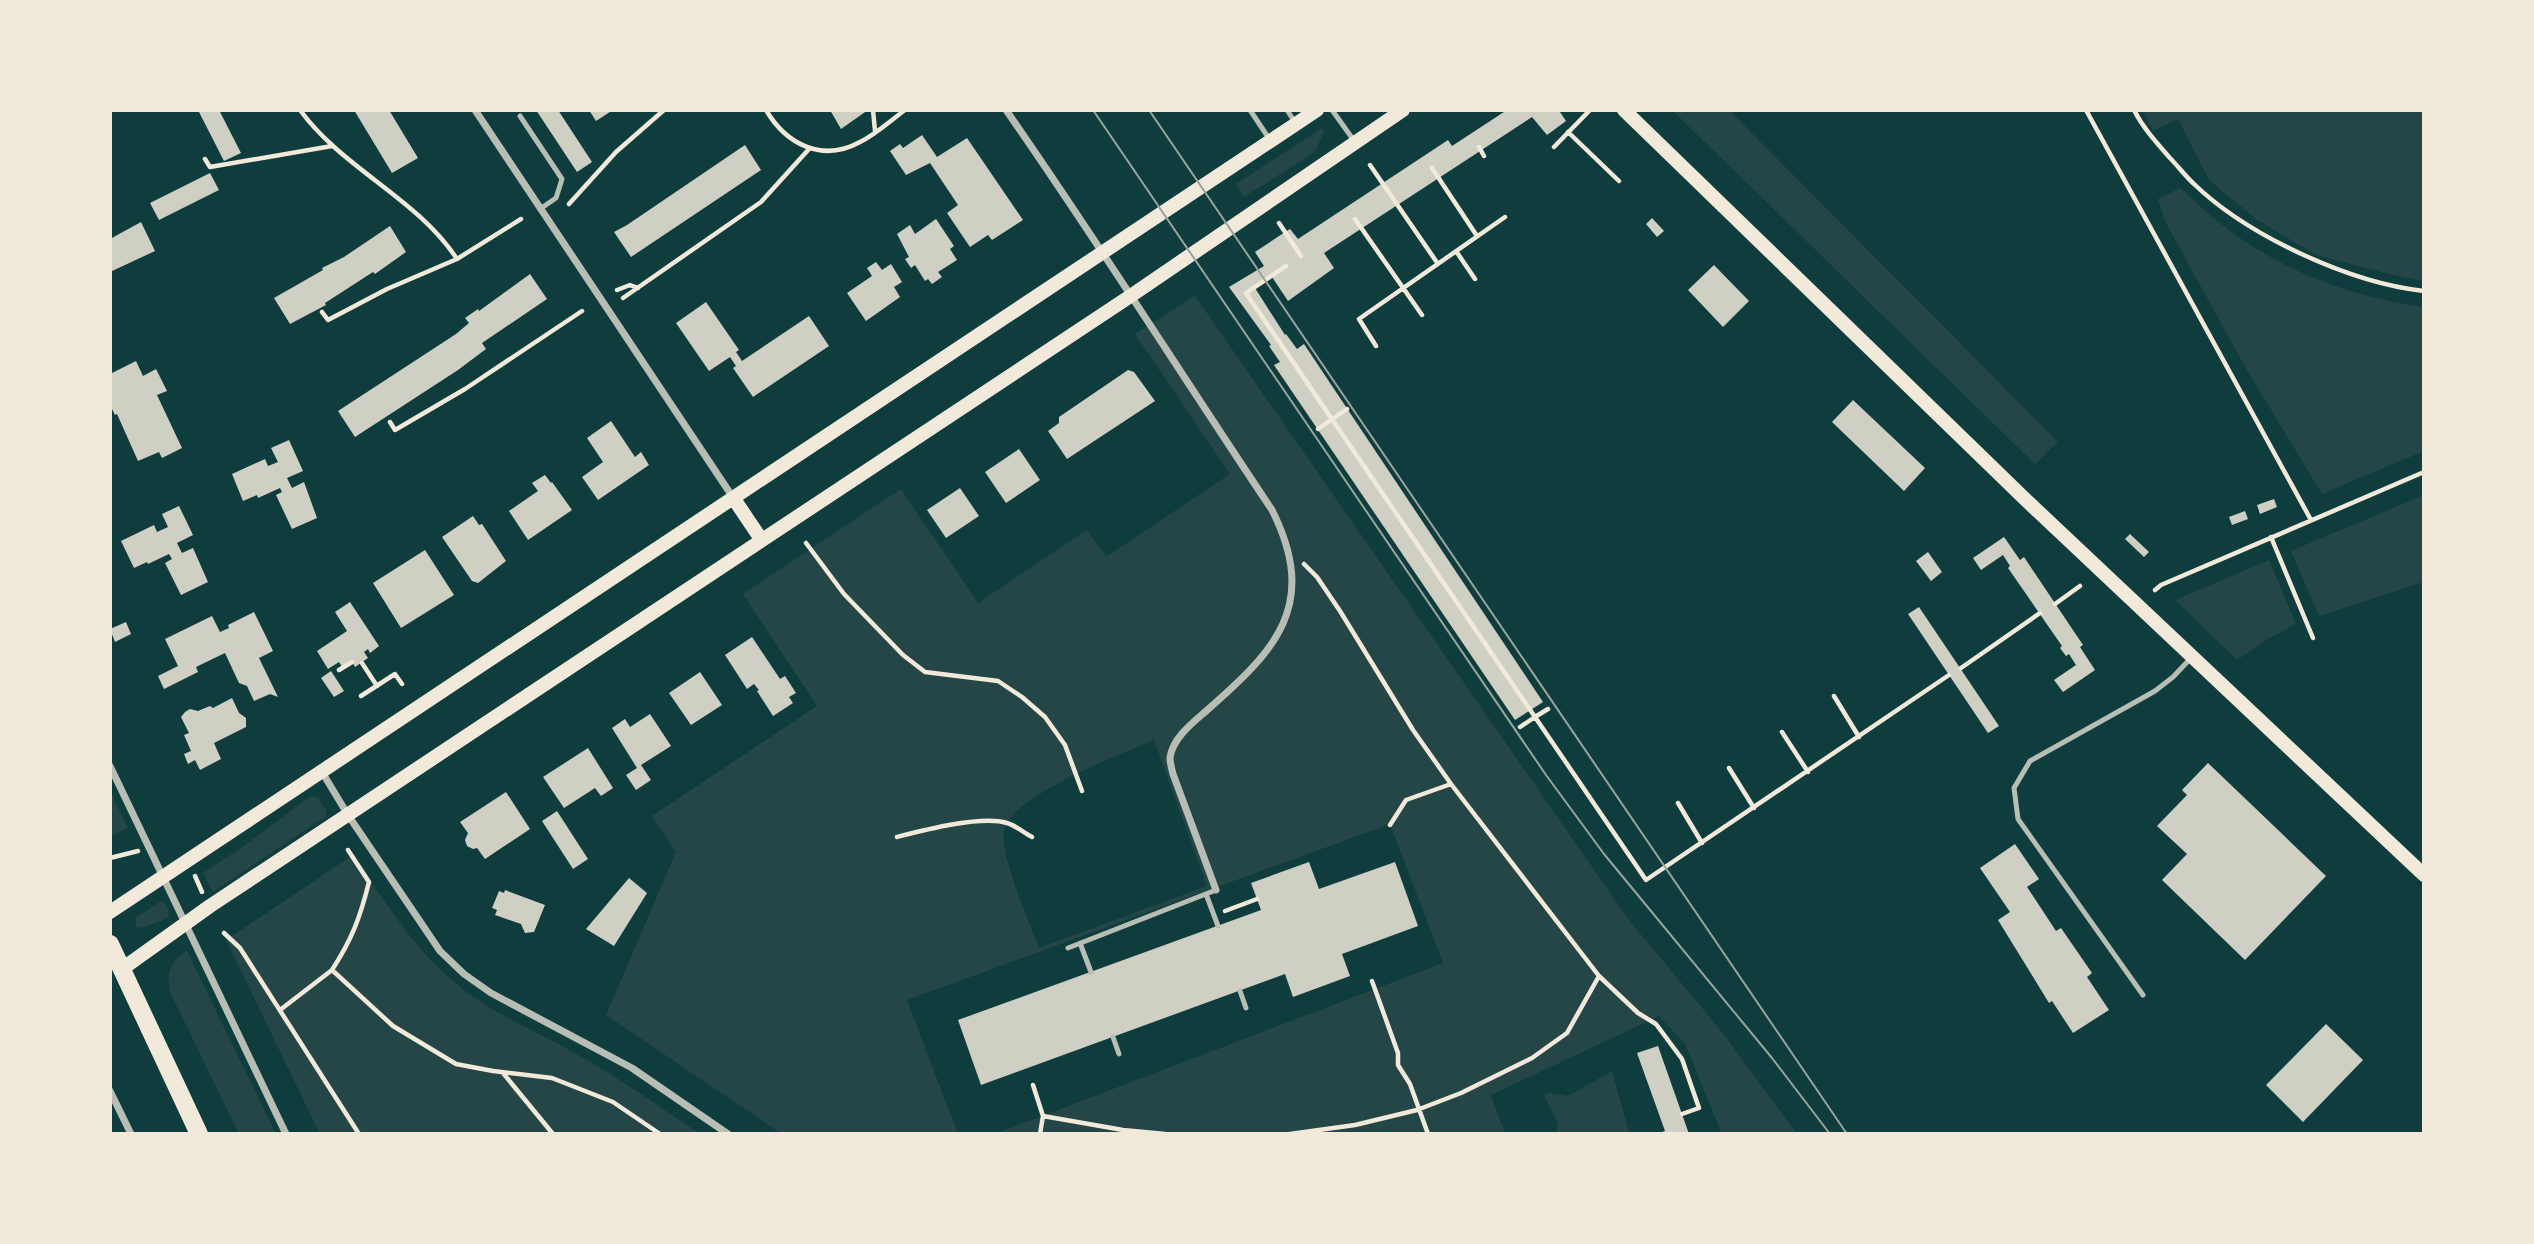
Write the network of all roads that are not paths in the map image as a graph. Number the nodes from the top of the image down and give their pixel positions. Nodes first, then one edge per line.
1 (475, 110) edge
2 (1006, 110) edge
3 (1250, 110) edge
4 (1287, 110) edge
5 (1317, 110) edge
6 (1332, 110) edge
7 (1403, 110) edge
8 (1624, 110) edge
9 (520, 116) dead end
10 (1296, 124) junction
11 (1270, 141) junction
12 (1355, 142) junction
13 (540, 209) junction
14 (1103, 253) junction
15 (1132, 295) junction
16 (734, 499) junction
17 (761, 539) junction
18 (2191, 658) junction
19 (110, 766) edge
20 (321, 771) junction
21 (348, 815) junction
22 (2424, 875) edge
23 (163, 876) junction
24 (1216, 890) joint
25 (1206, 894) junction
26 (110, 912) edge
27 (186, 923) junction
28 (1217, 926) dead end
29 (1080, 943) junction
30 (110, 944) edge
31 (1068, 948) dead end
32 (116, 969) edge
33 (1091, 972) dead end
34 (1240, 991) dead end
35 (2143, 995) dead end
36 (1246, 1008) dead end
37 (1113, 1037) dead end
38 (1119, 1054) dead end
39 (110, 1091) edge
40 (131, 1134) edge
41 (199, 1134) edge
42 (286, 1134) edge
43 (728, 1134) edge

1 - 13 street
2 - 14 street
3 - 11 lane
4 - 10 lane
5 - 10 main road
6 - 12 lane
7 - 12 main road
8 - 18 main road
9 - 13 lane
10 - 11 main road
11 - 14 main road
12 - 15 main road
13 - 16 street
14 - 15 street
14 - 16 main road
15 - 17 main road
15 - 24 street
16 - 17 main road
16 - 20 main road
17 - 21 main road
18 - 22 main road
18 - 35 lane
19 - 23 street
20 - 21 street
20 - 23 main road
21 - 27 main road
21 - 43 street
23 - 26 main road
23 - 27 street
24 - 25 lane
25 - 28 lane
25 - 29 lane
27 - 32 main road
27 - 42 street
29 - 31 lane
29 - 33 lane
30 - 32 main road
32 - 41 main road
34 - 36 lane
37 - 38 lane
39 - 40 street

